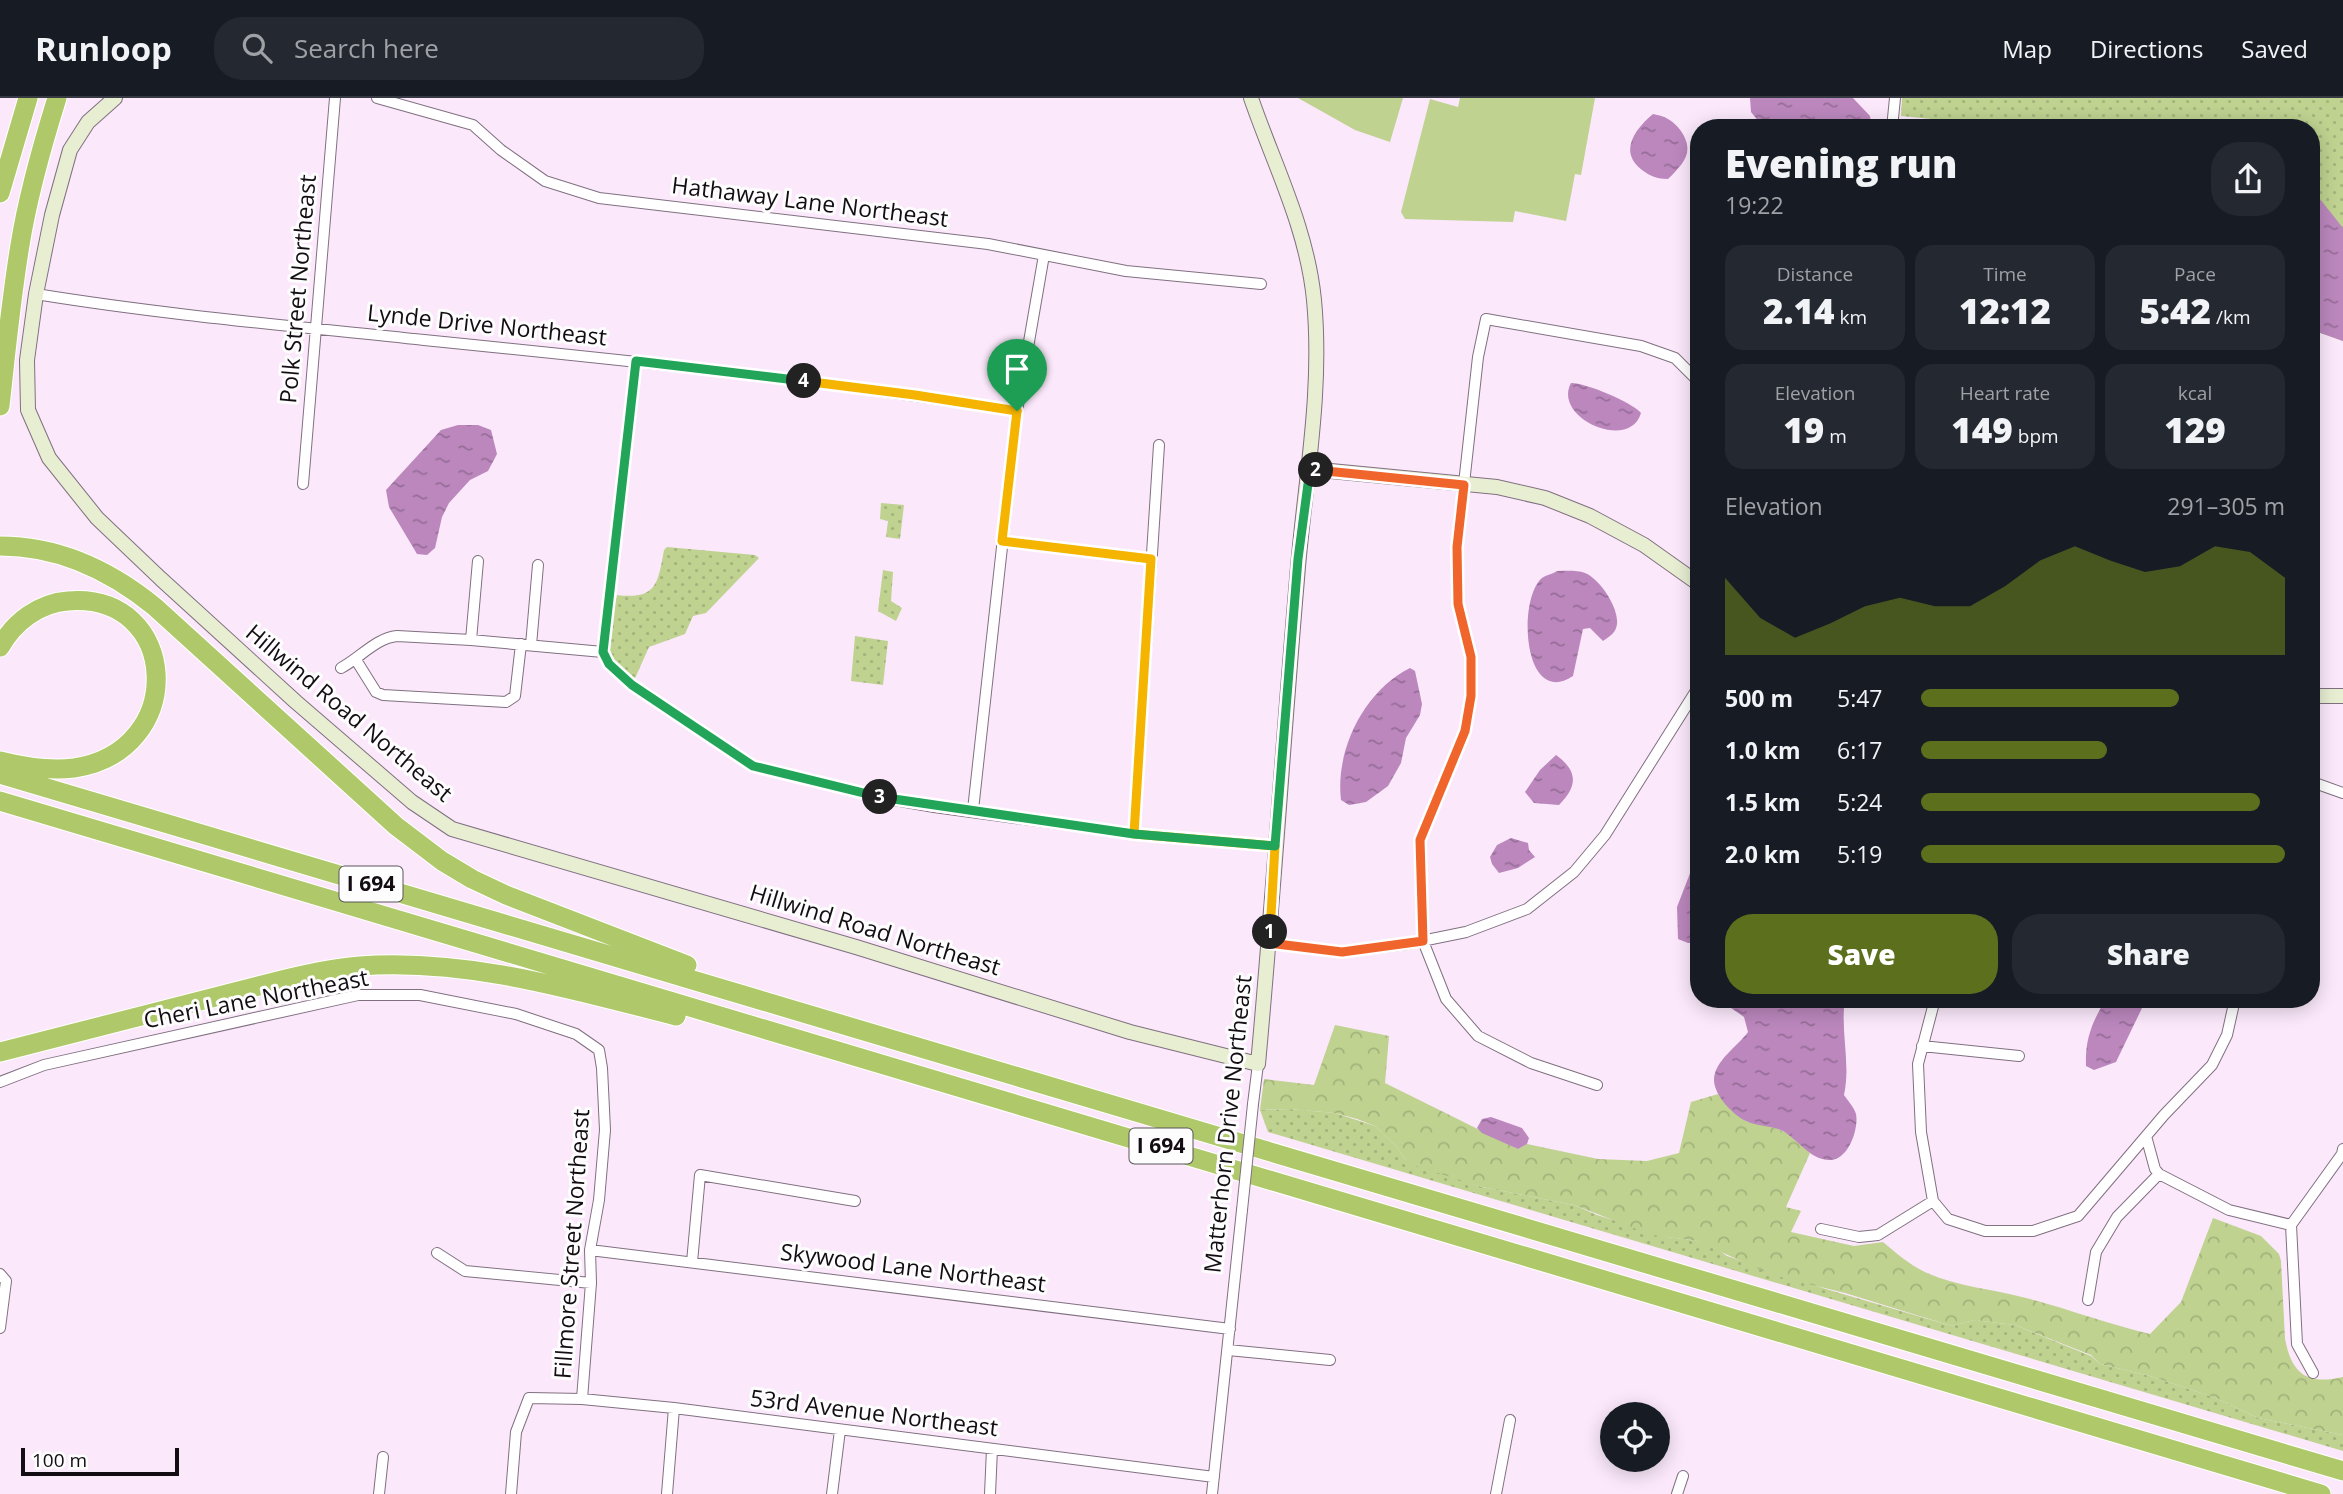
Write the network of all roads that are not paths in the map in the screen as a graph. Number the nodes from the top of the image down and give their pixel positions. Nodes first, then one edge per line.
1 (8, 98) edge
2 (28, 98) edge
3 (57, 98) edge
4 (115, 98) edge
5 (335, 98) edge
6 (377, 98) edge
7 (1251, 98) edge
8 (1895, 98) edge
9 (1893, 119) edge
10 (17, 129) junction
11 (0, 191) edge
12 (1044, 255) junction
13 (1261, 284) dead end
14 (36, 294) junction
15 (317, 329) junction
16 (636, 361) junction
17 (1690, 373) edge
18 (0, 406) edge
19 (1017, 411) junction
20 (1159, 445) dead end
21 (1310, 469) junction
22 (303, 484) dead end
23 (1464, 485) junction
24 (1002, 541) junction
25 (0, 546) edge
26 (1151, 559) junction
27 (478, 561) dead end
28 (538, 565) dead end
29 (1690, 578) edge
30 (471, 640) junction
31 (526, 645) junction
32 (0, 647) edge
33 (603, 652) junction
34 (356, 660) junction
35 (341, 668) dead end
36 (2320, 696) edge
37 (2343, 696) edge
38 (1690, 700) edge
39 (3, 768) edge
40 (2320, 785) edge
41 (2343, 793) edge
42 (0, 801) edge
43 (973, 810) junction
44 (0, 812) edge
45 (1134, 834) junction
46 (1275, 846) junction
47 (206, 863) junction
48 (1423, 941) junction
49 (1269, 943) junction
50 (737, 992) junction
51 (1934, 1008) edge
52 (2233, 1008) edge
53 (1923, 1046) junction
54 (599, 1050) joint
55 (0, 1052) edge
56 (2019, 1056) dead end
57 (1258, 1064) junction
58 (0, 1082) edge
59 (1597, 1085) dead end
60 (1032, 1108) junction
61 (2146, 1136) junction
62 (2343, 1149) edge
63 (2159, 1174) junction
64 (855, 1201) dead end
65 (1933, 1201) junction
66 (2291, 1225) junction
67 (1821, 1229) dead end
68 (590, 1250) junction
69 (436, 1253) dead end
70 (692, 1262) junction
71 (0, 1274) edge
72 (591, 1283) junction
73 (2088, 1300) dead end
74 (0, 1328) edge
75 (1230, 1329) junction
76 (1228, 1350) junction
77 (1330, 1360) dead end
78 (2313, 1373) dead end
79 (529, 1398) joint
80 (582, 1399) junction
81 (674, 1408) junction
82 (1510, 1420) dead end
83 (840, 1430) junction
84 (992, 1449) junction
85 (383, 1457) dead end
86 (2343, 1471) edge
87 (1683, 1476) dead end
88 (1214, 1477) junction
89 (379, 1494) edge
90 (511, 1494) edge
91 (667, 1494) edge
92 (832, 1494) edge
93 (990, 1494) edge
94 (1212, 1494) edge
95 (1496, 1494) edge
96 (1677, 1494) edge
97 (2321, 1494) edge

1 - 10 highway
2 - 10 highway
3 - 18 highway
4 - 14 street, Hillwind Road Northeast
5 - 15 street, Polk Street Northeast
6 - 12 street, Hathaway Lane Northeast
7 - 21 street, Matterhorn Drive Northeast
8 - 9 street
10 - 11 highway
12 - 13 street, Hathaway Lane Northeast
12 - 19 street
14 - 15 street, Lynde Drive Northeast
14 - 57 street, Hillwind Road Northeast
15 - 16 street, Lynde Drive Northeast
15 - 22 street, Polk Street Northeast
16 - 19 street, Lynde Drive Northeast
16 - 33 street
17 - 23 street
19 - 24 street
20 - 26 street
21 - 23 street
21 - 46 street, Matterhorn Drive Northeast
23 - 29 street
23 - 48 street
24 - 26 street
24 - 43 street
25 - 50 highway
26 - 45 street
27 - 30 street
28 - 31 street
30 - 31 street
30 - 34 street
31 - 33 street
31 - 34 street
32 - 39 highway
33 - 43 street
34 - 35 street
36 - 37 street
38 - 48 street
39 - 50 highway, I 694
40 - 41 street
42 - 47 highway, I 694
43 - 45 street
44 - 47 highway
45 - 46 street
46 - 49 street, Matterhorn Drive Northeast
47 - 60 highway, I 694
48 - 49 street
48 - 59 street
49 - 57 street, Matterhorn Drive Northeast
50 - 86 highway, I 694
51 - 53 street
52 - 61 street
53 - 56 street
53 - 65 street
54 - 58 street, Cheri Lane Northeast
54 - 68 street, Fillmore Street Northeast
55 - 60 highway
57 - 75 street, Matterhorn Drive Northeast, bridge
60 - 97 highway, I 694
61 - 63 street
61 - 65 street
62 - 66 street
63 - 66 street
63 - 73 street
64 - 70 street
65 - 67 street
66 - 78 street
68 - 70 street, Skywood Lane Northeast
68 - 72 street, Fillmore Street Northeast
69 - 72 street
70 - 75 street, Skywood Lane Northeast
71 - 74 street
72 - 80 street, Fillmore Street Northeast
75 - 76 street, Matterhorn Drive Northeast
76 - 77 street
76 - 88 street, Matterhorn Drive Northeast
79 - 80 street, 53rd Avenue Northeast
79 - 90 street, Fillmore Street Northeast
80 - 81 street, 53rd Avenue Northeast
81 - 83 street, 53rd Avenue Northeast
81 - 91 street
82 - 95 street
83 - 84 street, 53rd Avenue Northeast
83 - 92 street
84 - 88 street, 53rd Avenue Northeast
84 - 93 street
85 - 89 street
87 - 96 street
88 - 94 street, Matterhorn Drive Northeast

